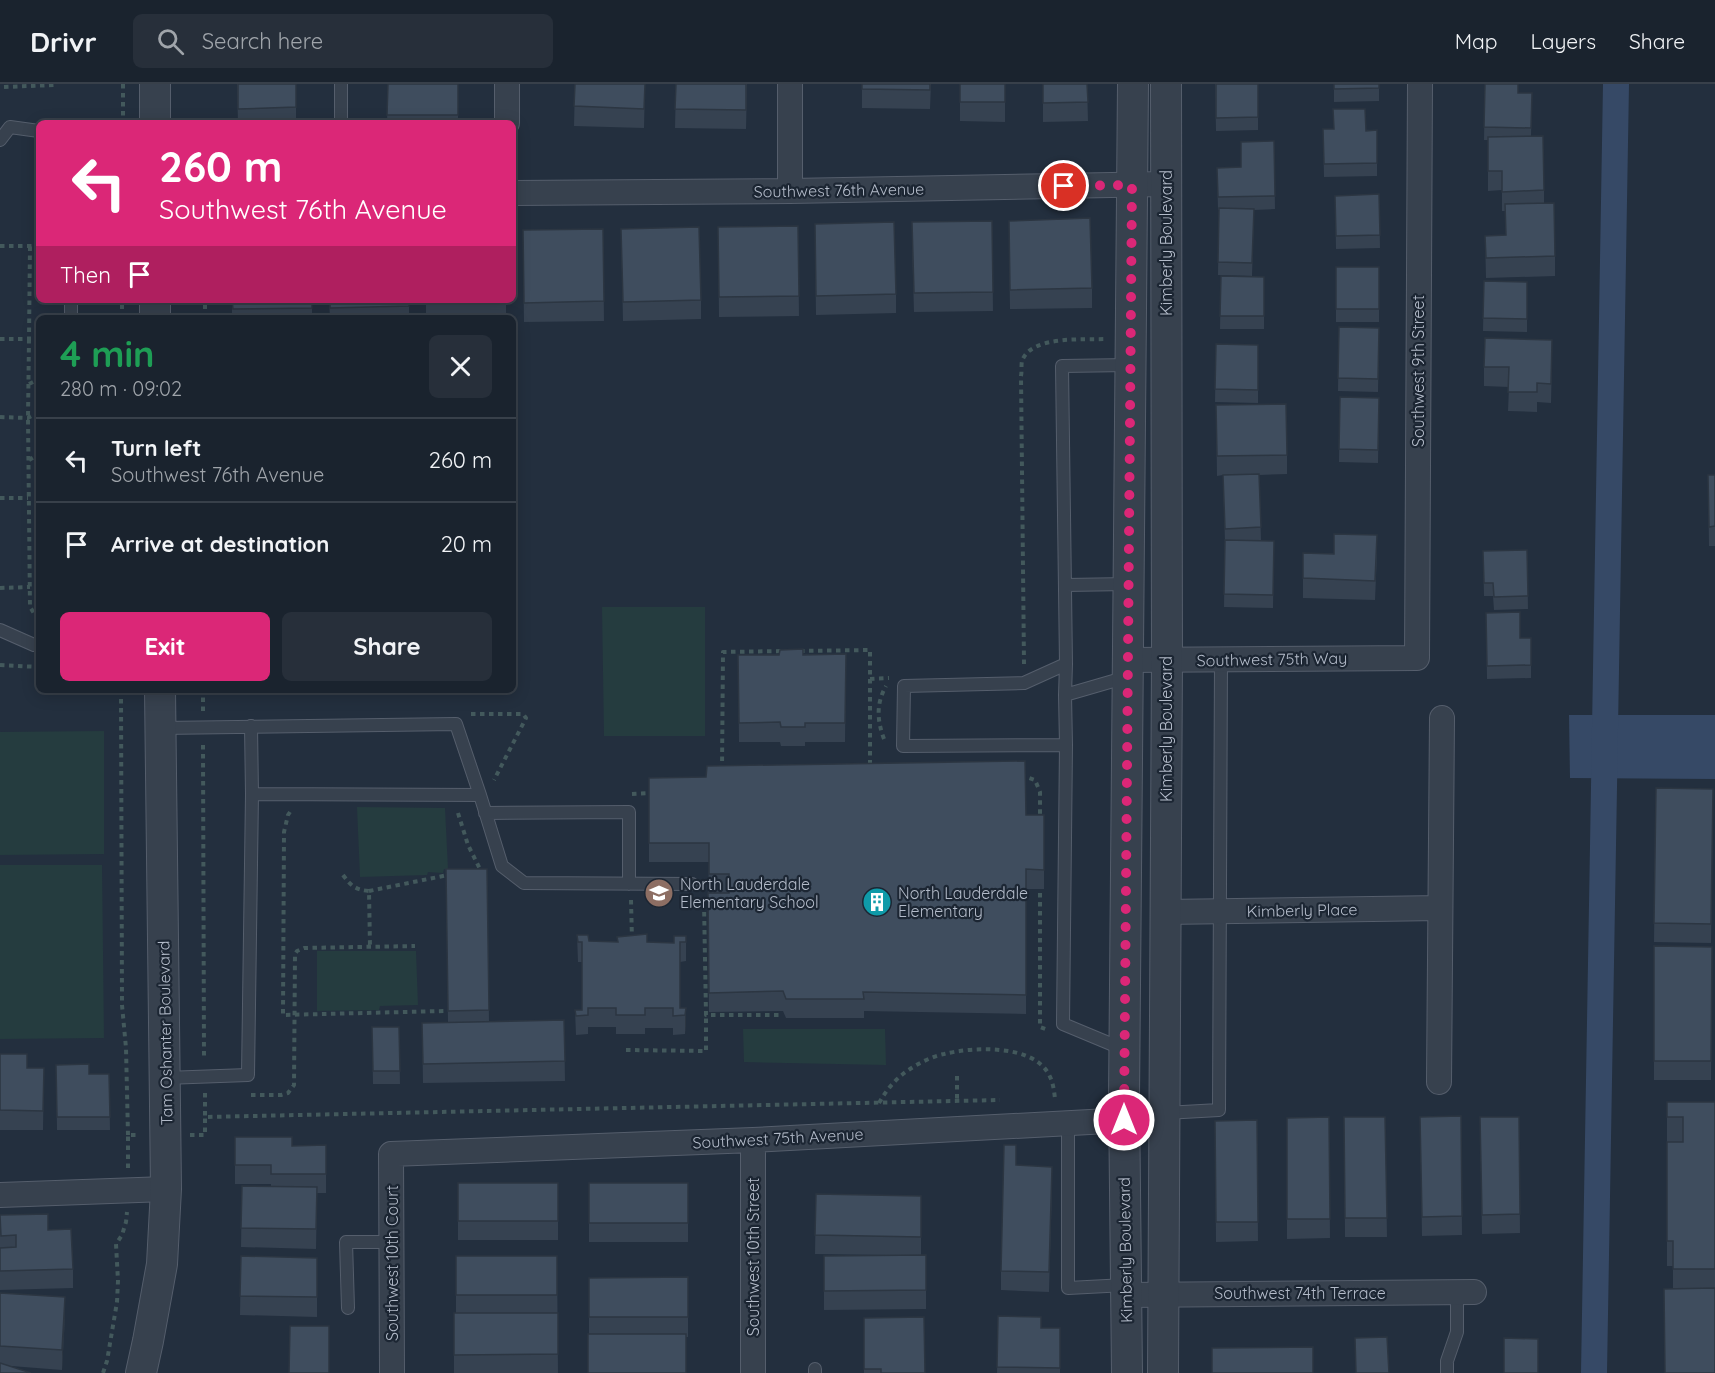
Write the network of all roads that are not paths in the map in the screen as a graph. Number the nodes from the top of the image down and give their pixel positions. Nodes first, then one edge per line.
1 (155, 84) edge
2 (341, 84) edge
3 (507, 84) edge
4 (790, 84) edge
5 (1133, 84) edge
6 (1166, 84) edge
7 (1420, 84) edge
8 (154, 120) edge
9 (341, 120) edge
10 (507, 120) edge
11 (36, 131) edge
12 (0, 140) edge
13 (1166, 184) junction
14 (1132, 185) junction
15 (790, 191) junction
16 (516, 193) edge
17 (1131, 365) junction
18 (1166, 544) junction
19 (1129, 584) junction
20 (1065, 585) junction
21 (0, 630) edge
22 (36, 645) edge
23 (1417, 658) joint
24 (1167, 660) junction
25 (1221, 660) junction
26 (1066, 664) junction
27 (1128, 668) junction
28 (160, 693) edge
29 (1065, 695) junction
30 (1442, 718) dead end
31 (251, 726) junction
32 (161, 728) junction
33 (1066, 745) junction
34 (252, 794) junction
35 (480, 795) junction
36 (485, 813) junction
37 (628, 884) junction
38 (692, 884) dead end
39 (1440, 908) junction
40 (1221, 911) junction
41 (1164, 912) junction
42 (1125, 1050) junction
43 (165, 1078) junction
44 (1438, 1082) dead end
45 (1164, 1115) junction
46 (1124, 1120) junction
47 (1068, 1123) junction
48 (753, 1140) junction
49 (391, 1154) joint
50 (166, 1190) junction
51 (0, 1195) edge
52 (392, 1242) junction
53 (1126, 1290) junction
54 (1466, 1292) joint
55 (1163, 1294) junction
56 (348, 1308) dead end
57 (141, 1373) edge
58 (392, 1373) edge
59 (753, 1373) edge
60 (1126, 1373) edge
61 (1163, 1373) edge
62 (1447, 1373) edge

1 - 8 street
2 - 9 lane
3 - 10 street
4 - 15 street
5 - 14 street, Kimberly Boulevard
6 - 13 street, Kimberly Boulevard
7 - 23 street, Southwest 9th Street
11 - 12 lane
13 - 14 street, Southwest 76th Avenue
13 - 18 street, Kimberly Boulevard
14 - 15 street, Southwest 76th Avenue
14 - 17 street, Kimberly Boulevard
15 - 16 street, Southwest 76th Avenue
17 - 18 street
17 - 19 street, Kimberly Boulevard
17 - 20 lane
18 - 24 street, Kimberly Boulevard
19 - 20 lane
19 - 27 street, Kimberly Boulevard
20 - 26 lane
21 - 22 lane
23 - 25 street, Southwest 75th Way
24 - 25 street, Southwest 75th Way
24 - 27 street, Southwest 75th Way
24 - 41 street, Kimberly Boulevard
25 - 40 lane
26 - 29 lane
26 - 33 lane
27 - 29 lane
27 - 42 street, Kimberly Boulevard
28 - 32 street, Tam Oshanter Boulevard
29 - 33 lane
30 - 39 street
31 - 32 lane
31 - 34 lane
31 - 35 lane
32 - 43 street, Tam Oshanter Boulevard
33 - 42 lane
34 - 35 lane
34 - 43 lane
35 - 36 lane
36 - 37 lane
36 - 37 lane
37 - 38 lane
39 - 40 street, Kimberly Place
39 - 44 street
40 - 41 street, Kimberly Place
40 - 45 lane
41 - 45 street, Kimberly Boulevard
42 - 46 street, Kimberly Boulevard
43 - 50 street, Tam Oshanter Boulevard
45 - 46 street, Southwest 75th Avenue
45 - 55 street, Kimberly Boulevard
46 - 47 street, Southwest 75th Avenue
46 - 53 street, Kimberly Boulevard
47 - 48 street, Southwest 75th Avenue
47 - 53 lane
48 - 49 street, Southwest 75th Avenue
48 - 59 street, Southwest 10th Street
49 - 52 street, Southwest 10th Court
50 - 51 street
50 - 57 street, Tam Oshanter Boulevard
52 - 56 lane
52 - 58 street, Southwest 10th Court
53 - 55 street, Southwest 74th Terrace
53 - 60 street, Kimberly Boulevard
54 - 55 street, Southwest 74th Terrace
54 - 62 lane
55 - 61 street, Kimberly Boulevard

